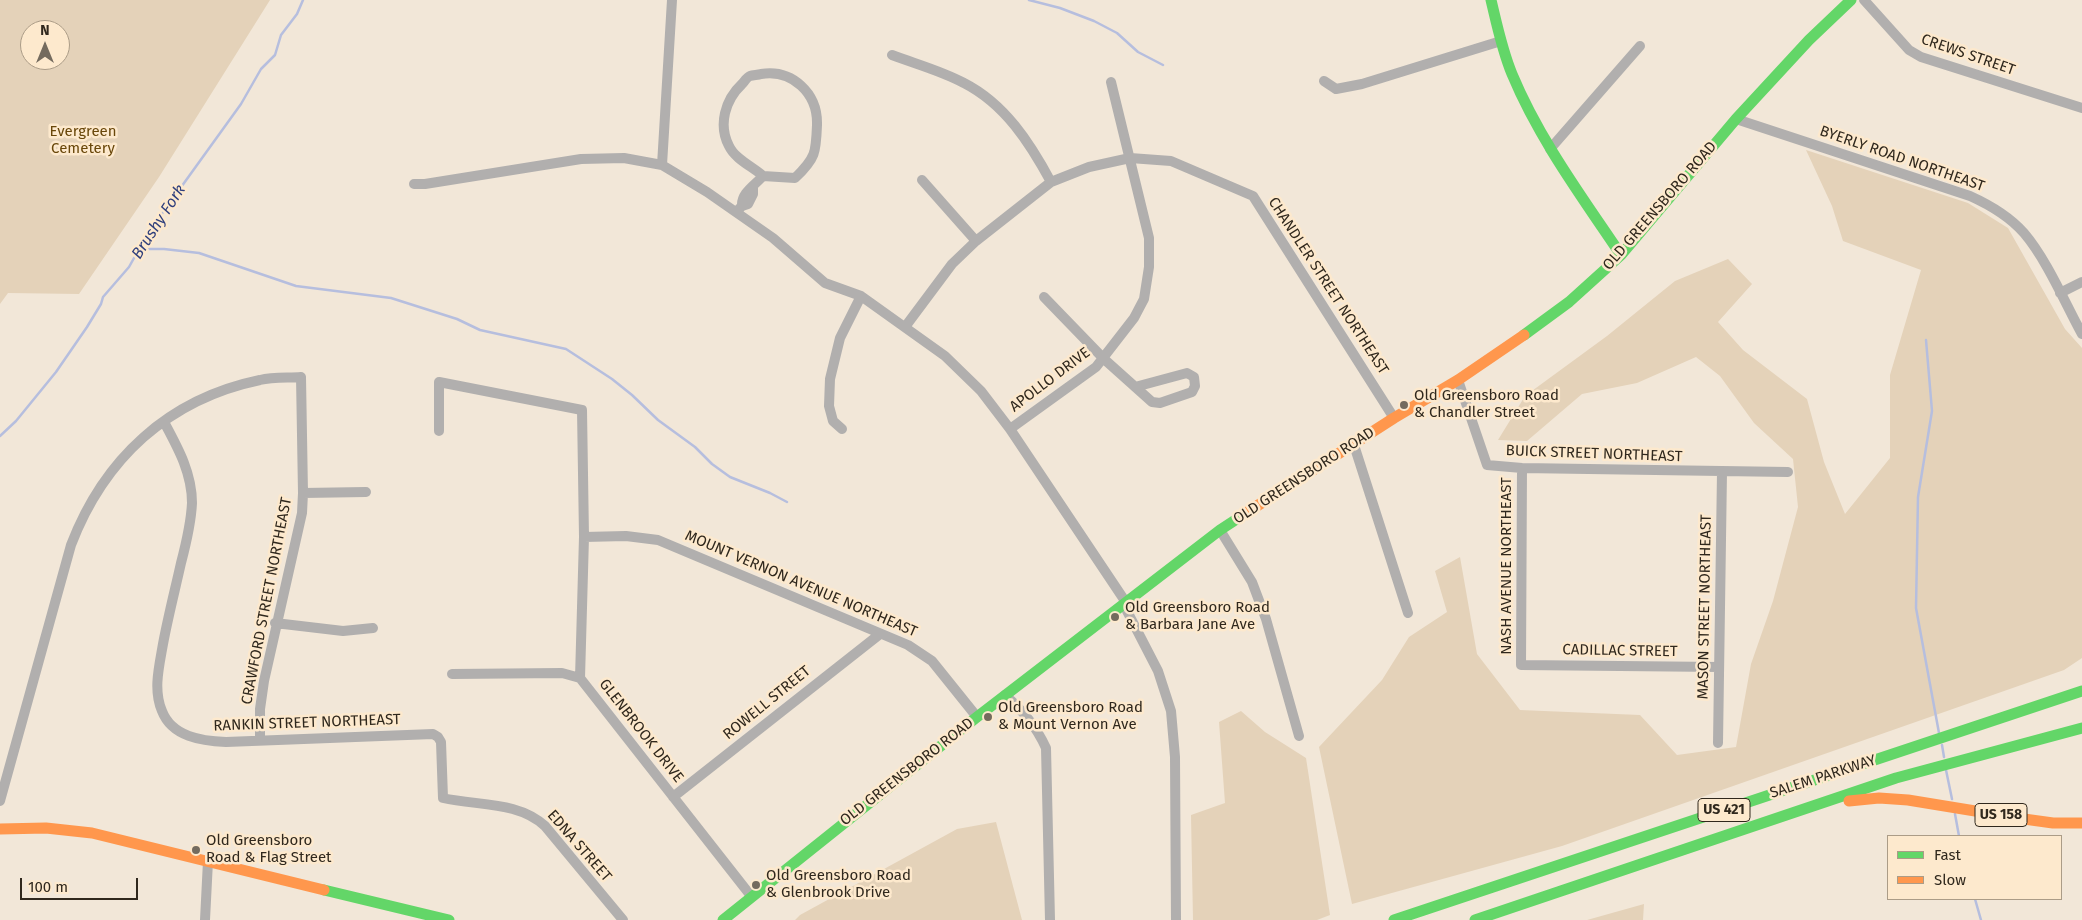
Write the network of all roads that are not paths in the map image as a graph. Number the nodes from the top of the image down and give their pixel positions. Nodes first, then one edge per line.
1 (672, 0) edge
2 (1492, 0) edge
3 (1851, 0) edge
4 (1864, 0) edge
5 (1501, 41) junction
6 (1640, 46) dead end
7 (892, 55) dead end
8 (1324, 81) dead end
9 (1112, 82) dead end
10 (2082, 108) edge
11 (1736, 120) junction
12 (1550, 149) junction
13 (1130, 158) junction
14 (662, 165) junction
15 (763, 176) junction
16 (922, 180) dead end
17 (1051, 182) junction
18 (414, 184) dead end
19 (739, 209) junction
20 (976, 241) junction
21 (1622, 254) junction
22 (2082, 282) edge
23 (2060, 293) junction
24 (861, 296) junction
25 (1044, 297) dead end
26 (905, 327) junction
27 (2082, 334) edge
28 (1104, 359) junction
29 (1458, 380) junction
30 (1135, 387) junction
31 (1394, 418) junction
32 (164, 422) junction
33 (842, 429) dead end
34 (1010, 429) junction
35 (439, 431) dead end
36 (1354, 445) junction
37 (1522, 468) junction
38 (1722, 472) junction
39 (1788, 472) dead end
40 (366, 492) dead end
41 (303, 493) junction
42 (1220, 530) junction
43 (584, 537) junction
44 (1125, 602) junction
45 (1408, 613) dead end
46 (275, 623) junction
47 (373, 628) dead end
48 (880, 634) junction
49 (1521, 665) joint
50 (1719, 667) junction
51 (452, 674) dead end
52 (580, 678) junction
53 (2082, 686) edge
54 (2082, 691) edge
55 (1005, 695) junction
56 (2054, 699) junction
57 (977, 717) junction
58 (2082, 728) edge
59 (1300, 736) dead end
60 (260, 740) junction
61 (1718, 743) dead end
62 (673, 797) junction
63 (444, 798) joint
64 (0, 800) edge
65 (1807, 809) junction
66 (2082, 823) edge
67 (0, 829) edge
68 (208, 861) junction
69 (751, 896) junction
70 (205, 920) edge
71 (449, 920) edge
72 (623, 920) edge
73 (723, 920) edge
74 (1050, 920) edge
75 (1176, 920) edge
76 (1394, 920) edge
77 (1475, 920) edge

1 - 14 street
2 - 5 main road
3 - 11 main road, OLD GREENSBORO ROAD
4 - 10 street, CREWS STREET
5 - 8 street
5 - 12 main road
6 - 12 street
7 - 17 street
9 - 13 street, APOLLO DRIVE
11 - 21 main road, OLD GREENSBORO ROAD
11 - 23 street, BYERLY ROAD NORTHEAST
12 - 21 main road
13 - 17 street, CHANDLER STREET NORTHEAST
13 - 28 street, APOLLO DRIVE
13 - 31 street, CHANDLER STREET NORTHEAST
14 - 18 street
14 - 19 street
15 - 15 street
15 - 19 street
16 - 20 street
17 - 20 street, CHANDLER STREET NORTHEAST
19 - 24 street
20 - 26 street, CHANDLER STREET NORTHEAST
21 - 29 main road, OLD GREENSBORO ROAD
22 - 23 street
23 - 27 street, BYERLY ROAD NORTHEAST
24 - 26 street
24 - 33 street
25 - 28 street
26 - 34 street
28 - 30 street
28 - 34 street, APOLLO DRIVE
29 - 31 main road, OLD GREENSBORO ROAD
29 - 37 street, BUICK STREET NORTHEAST
30 - 30 street
31 - 36 main road, OLD GREENSBORO ROAD
32 - 41 street, CRAWFORD STREET NORTHEAST
32 - 60 street, RANKIN STREET NORTHEAST
32 - 64 street
34 - 44 street
35 - 43 street, GLENBROOK DRIVE
36 - 42 main road, OLD GREENSBORO ROAD
36 - 45 street
37 - 38 street, BUICK STREET NORTHEAST
37 - 49 street, NASH AVENUE NORTHEAST
38 - 39 street, BUICK STREET NORTHEAST
38 - 50 street, MASON STREET NORTHEAST
40 - 41 street
41 - 46 street, CRAWFORD STREET NORTHEAST
42 - 44 main road, OLD GREENSBORO ROAD
42 - 59 street
43 - 48 street, MOUNT VERNON AVENUE NORTHEAST
43 - 52 street, GLENBROOK DRIVE
44 - 55 main road, OLD GREENSBORO ROAD
44 - 75 street
46 - 47 street
46 - 60 street, CRAWFORD STREET NORTHEAST
48 - 57 street, MOUNT VERNON AVENUE NORTHEAST
48 - 62 street, ROWELL STREET
49 - 50 street, CADILLAC STREET
50 - 61 street, MASON STREET NORTHEAST
51 - 52 street
52 - 62 street, GLENBROOK DRIVE
53 - 56 main road
54 - 56 main road, SALEM PARKWAY / US 421
55 - 57 main road, OLD GREENSBORO ROAD
55 - 74 street
56 - 76 main road, SALEM PARKWAY / US 421
57 - 69 main road, OLD GREENSBORO ROAD
58 - 65 main road, SALEM PARKWAY / US 421
60 - 63 street, RANKIN STREET NORTHEAST
62 - 69 street, GLENBROOK DRIVE
63 - 72 street, EDNA STREET
65 - 66 main road, US 158
65 - 77 main road, SALEM PARKWAY / US 421
67 - 68 main road
68 - 70 street
68 - 71 main road
69 - 73 main road, OLD GREENSBORO ROAD

